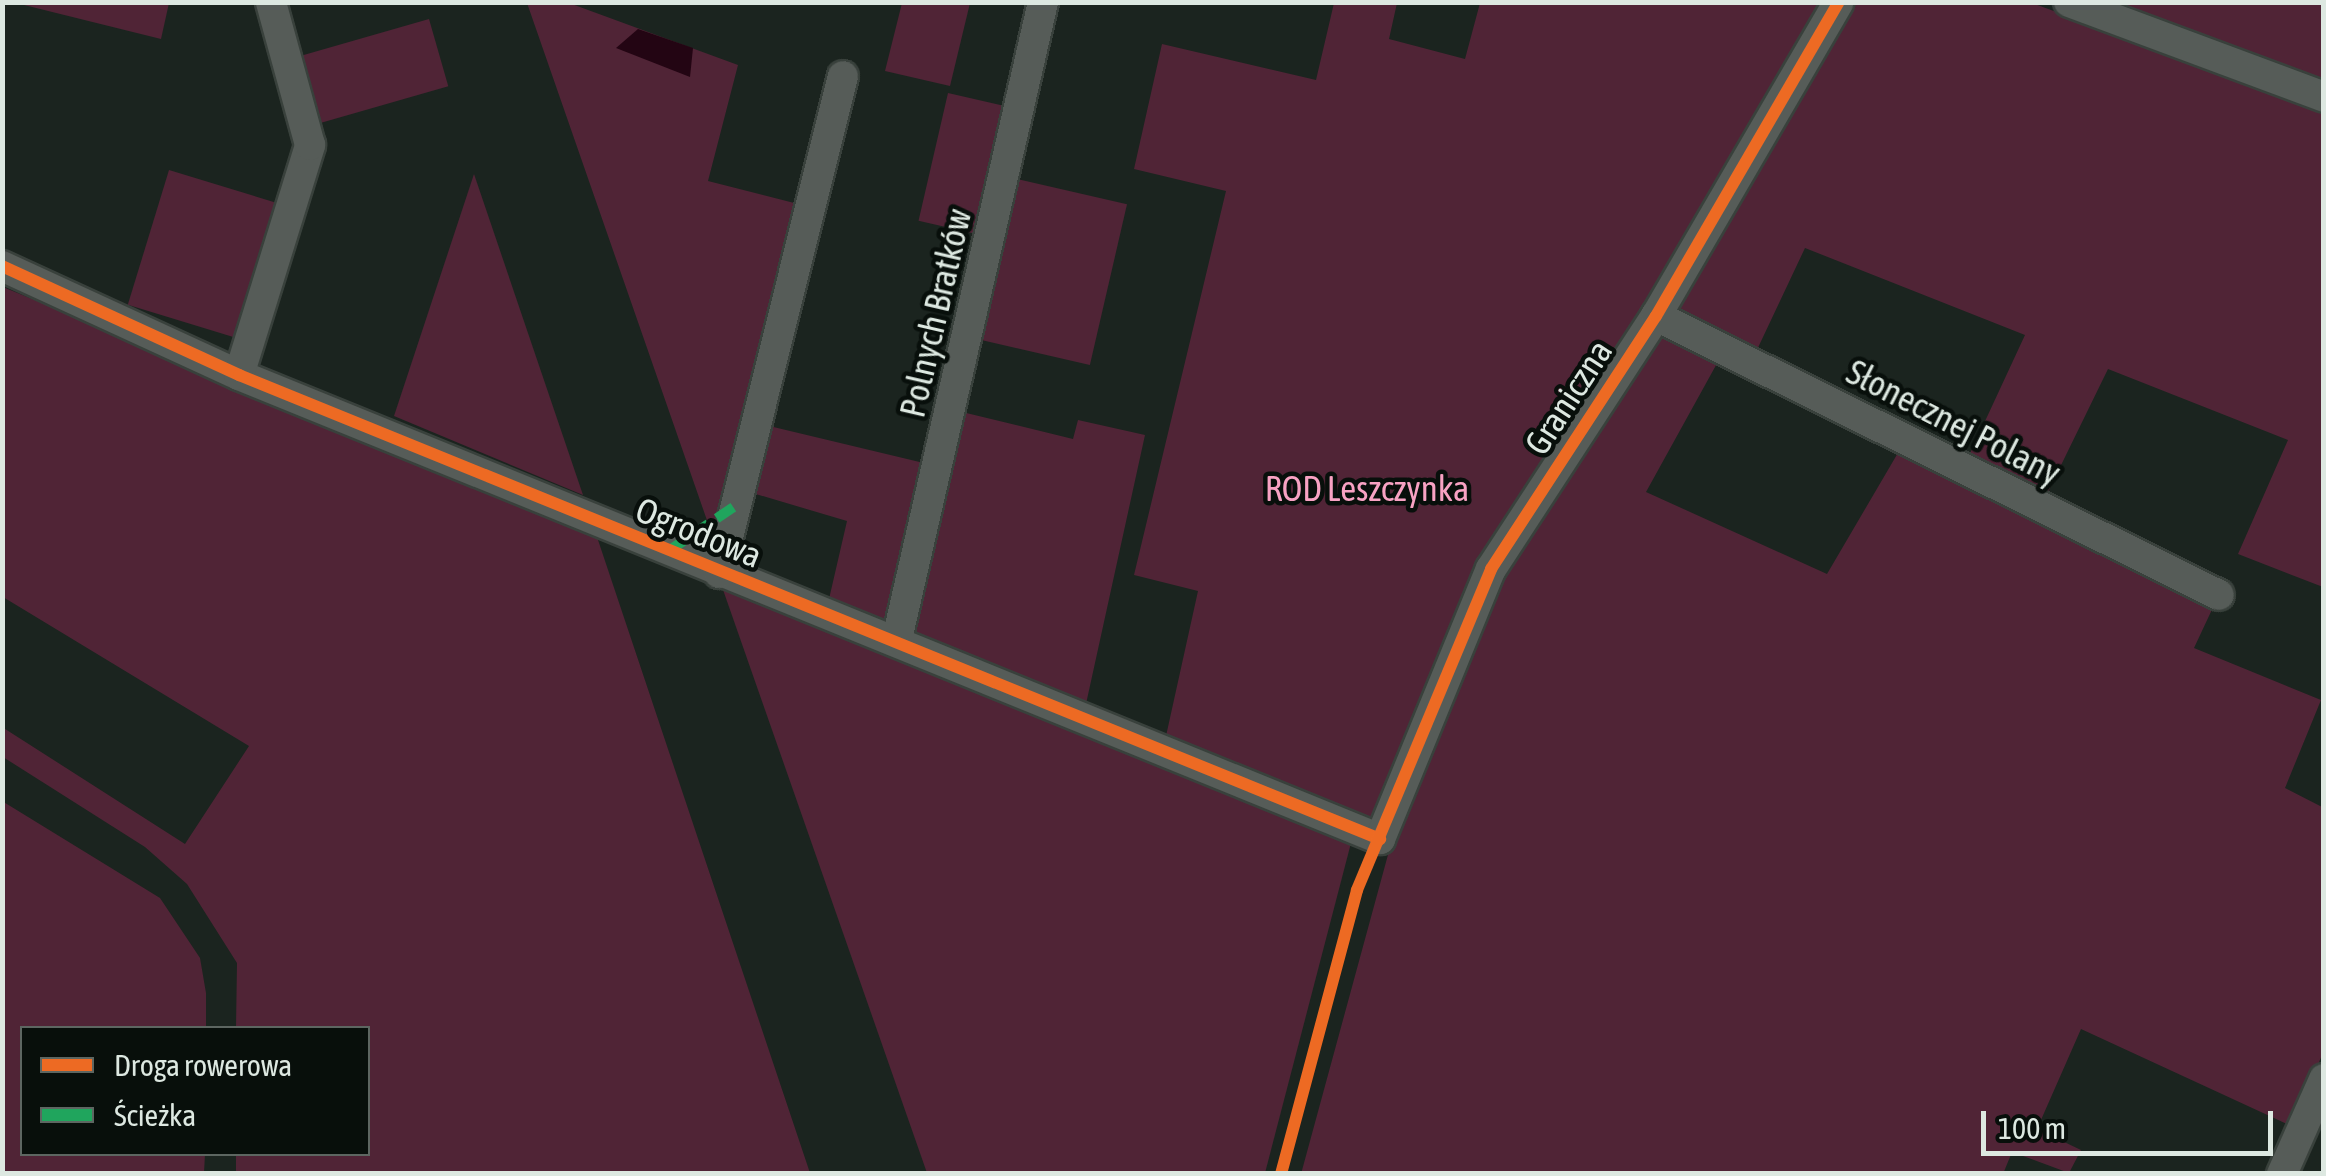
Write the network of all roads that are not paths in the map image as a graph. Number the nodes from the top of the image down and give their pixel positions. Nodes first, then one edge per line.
1 (272, 2) edge
2 (1043, 2) edge
3 (1839, 2) edge
4 (2069, 2) edge
5 (843, 76) dead end
6 (2324, 97) edge
7 (2, 266) edge
8 (1656, 316) junction
9 (239, 375) junction
10 (718, 573) junction
11 (2219, 595) dead end
12 (897, 640) junction
13 (1380, 839) joint
14 (2324, 1079) edge
15 (2282, 1174) edge

1 - 9 street
2 - 12 street, Polnych Bratków
3 - 8 street, Graniczna
4 - 6 street
5 - 10 street
7 - 9 street, Ogrodowa
8 - 11 street, Słonecznej Polany
8 - 13 street, Graniczna
9 - 10 street, Ogrodowa
10 - 12 street, Ogrodowa
12 - 13 street, Ogrodowa
14 - 15 street

